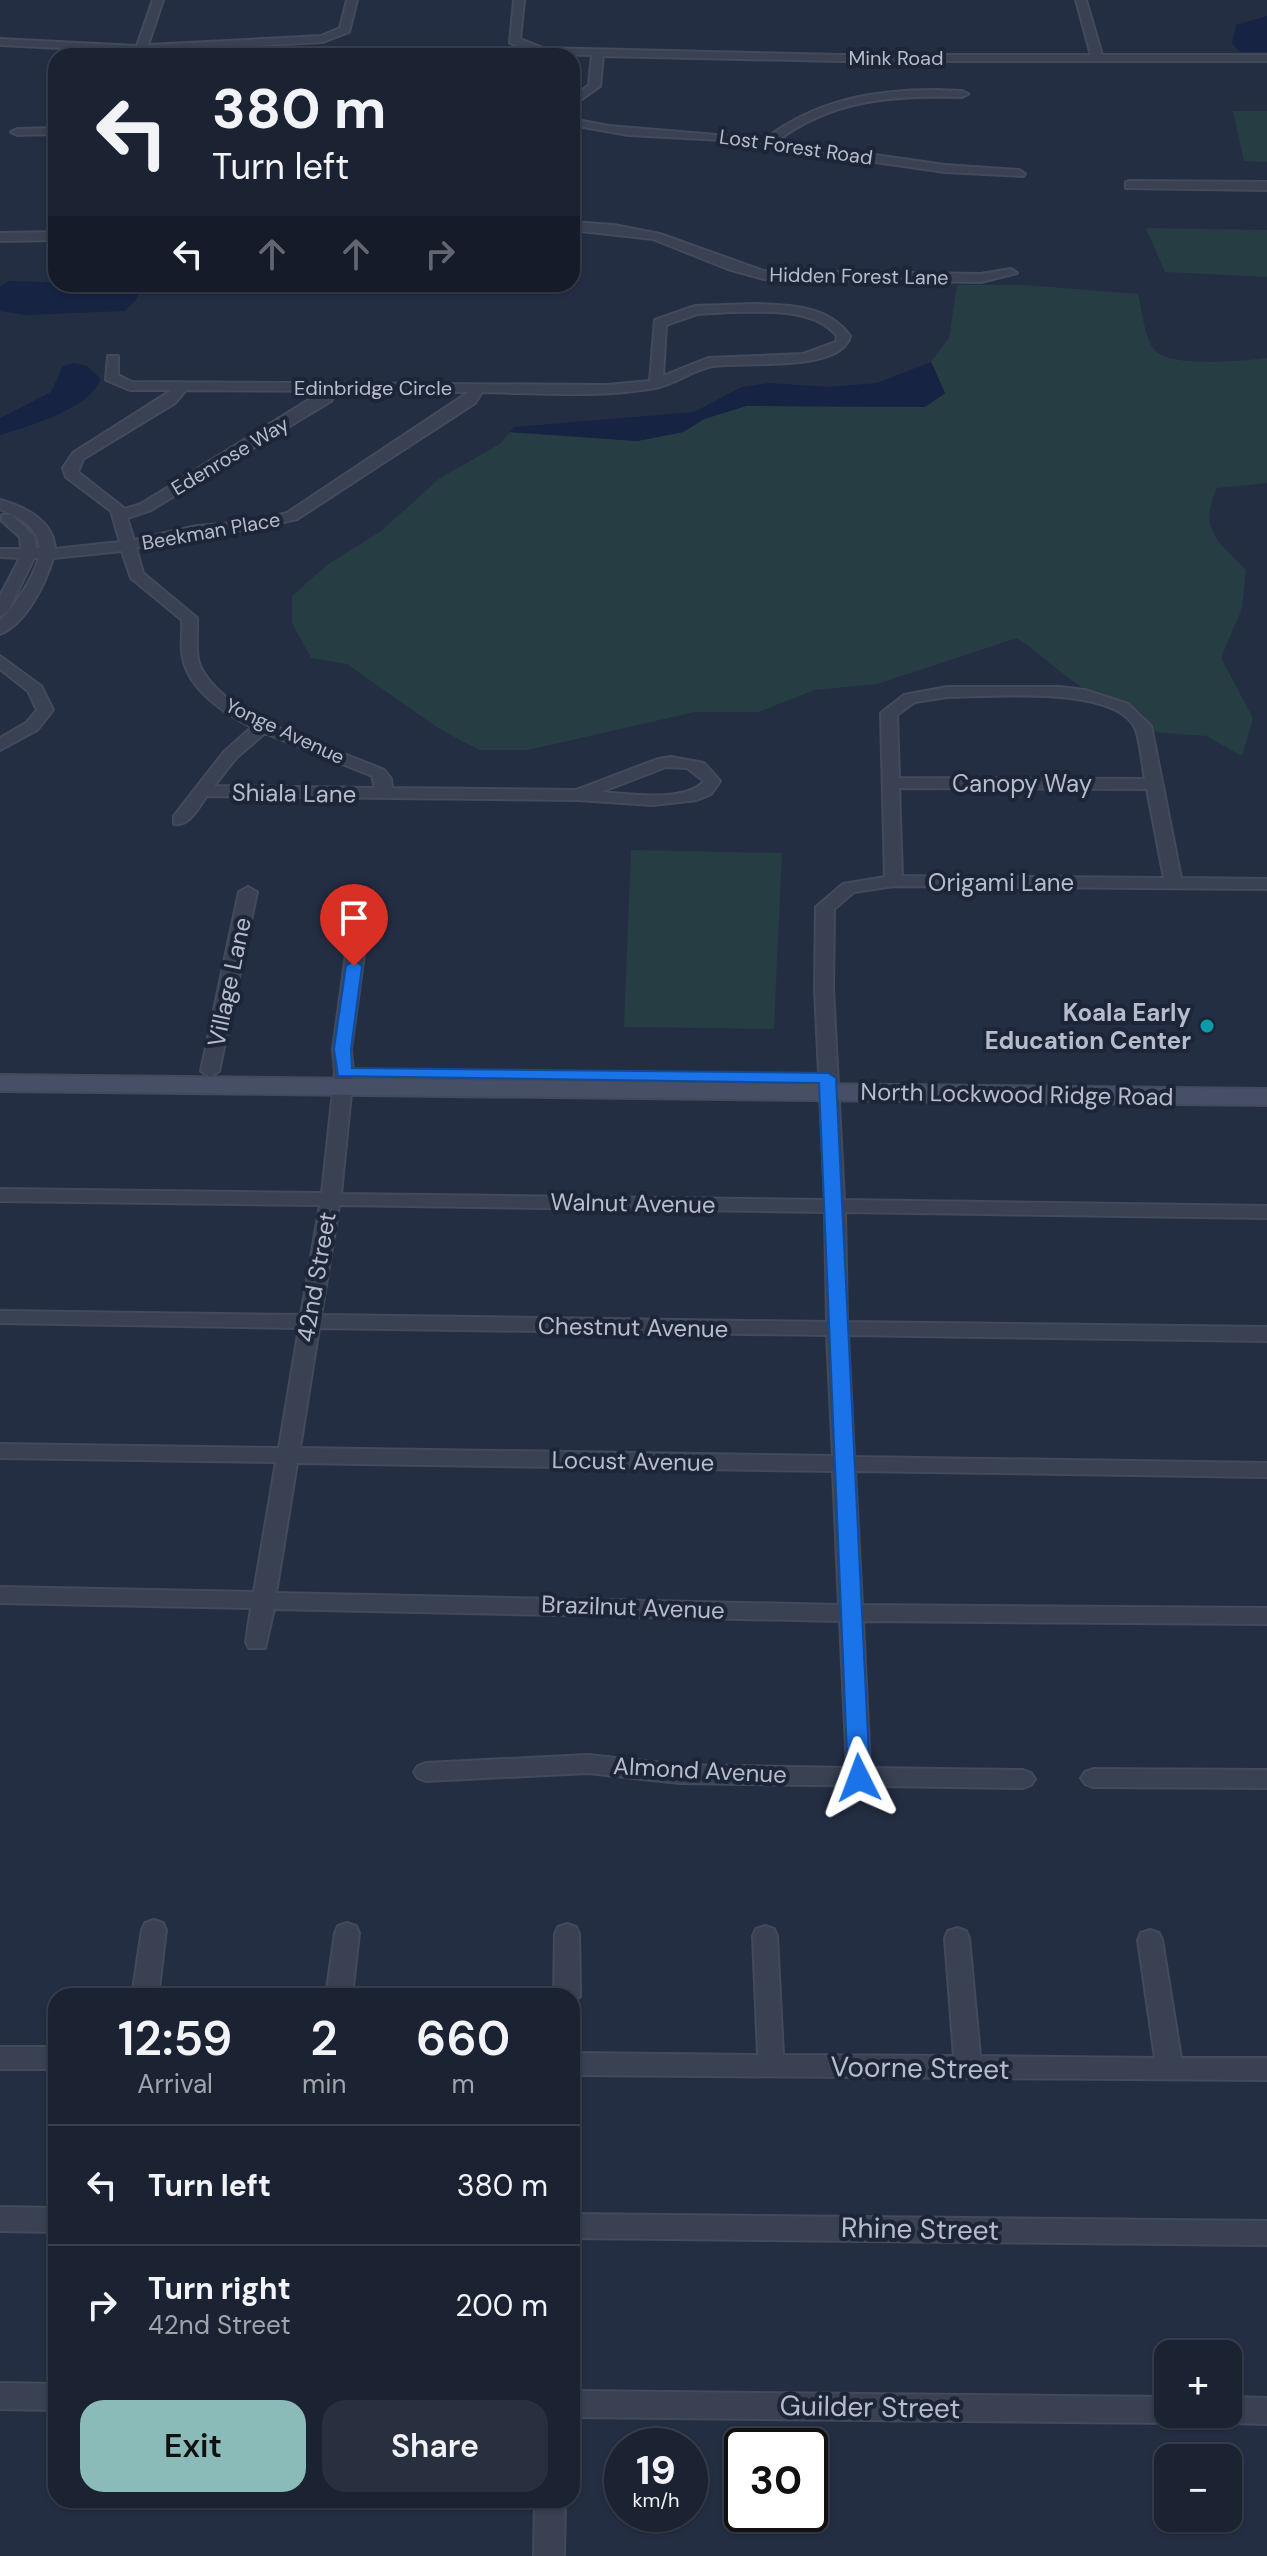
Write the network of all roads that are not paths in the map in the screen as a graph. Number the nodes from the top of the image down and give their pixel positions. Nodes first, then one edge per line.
1 (158, 0) edge
2 (352, 0) edge
3 (519, 0) edge
4 (1081, 0) edge
5 (0, 42) edge
6 (245, 43) junction
7 (121, 48) edge
8 (141, 48) edge
9 (158, 48) edge
10 (244, 48) edge
11 (525, 48) edge
12 (580, 52) edge
13 (598, 53) junction
14 (1097, 58) junction
15 (1267, 58) edge
16 (962, 94) dead end
17 (580, 97) edge
18 (580, 124) edge
19 (48, 131) edge
20 (17, 132) dead end
21 (768, 142) junction
22 (1019, 174) dead end
23 (1130, 185) dead end
24 (1267, 186) edge
25 (580, 227) edge
26 (48, 236) edge
27 (0, 237) edge
28 (1011, 273) dead end
29 (113, 359) dead end
30 (656, 384) junction
31 (183, 386) junction
32 (332, 387) junction
33 (478, 389) junction
34 (0, 504) edge
35 (121, 515) junction
36 (14, 518) edge
37 (128, 546) junction
38 (0, 553) edge
39 (29, 554) junction
40 (47, 554) junction
41 (0, 611) edge
42 (0, 629) edge
43 (0, 661) edge
44 (264, 725) junction
45 (0, 745) edge
46 (889, 783) junction
47 (1155, 784) junction
48 (203, 791) junction
49 (384, 793) junction
50 (578, 795) junction
51 (180, 820) dead end
52 (894, 881) junction
53 (1173, 883) junction
54 (1267, 884) edge
55 (248, 892) dead end
56 (361, 911) dead end
57 (0, 1069) edge
58 (210, 1071) junction
59 (343, 1079) junction
60 (1267, 1082) edge
61 (0, 1083) edge
62 (828, 1085) junction
63 (1267, 1097) edge
64 (0, 1195) edge
65 (330, 1198) junction
66 (835, 1207) junction
67 (1267, 1212) edge
68 (0, 1317) edge
69 (308, 1323) junction
70 (837, 1329) junction
71 (1267, 1334) edge
72 (0, 1451) edge
73 (286, 1457) junction
74 (845, 1465) junction
75 (1267, 1470) edge
76 (0, 1595) edge
77 (264, 1599) junction
78 (849, 1613) junction
79 (1267, 1616) edge
80 (257, 1642) dead end
81 (426, 1772) dead end
82 (859, 1778) junction
83 (1093, 1778) dead end
84 (1023, 1779) dead end
85 (1267, 1779) edge
86 (154, 1930) dead end
87 (347, 1933) dead end
88 (567, 1934) dead end
89 (765, 1936) dead end
90 (957, 1938) dead end
91 (1150, 1940) dead end
92 (146, 1988) edge
93 (340, 1988) edge
94 (567, 1988) edge
95 (0, 2058) edge
96 (48, 2058) edge
97 (580, 2064) edge
98 (771, 2066) junction
99 (968, 2069) junction
100 (1170, 2069) junction
101 (1267, 2069) edge
102 (0, 2219) edge
103 (48, 2220) edge
104 (580, 2226) edge
105 (1267, 2233) edge
106 (0, 2396) edge
107 (48, 2397) edge
108 (580, 2404) edge
109 (1154, 2410) edge
110 (1242, 2410) edge
111 (1267, 2411) edge
112 (550, 2508) edge
113 (549, 2556) edge

1 - 8 street
2 - 6 street
3 - 11 street, Mink Road
4 - 14 street
5 - 7 street
6 - 9 street
6 - 10 street
12 - 13 street, Mink Road
13 - 14 street, Mink Road
13 - 17 street
14 - 15 street, Mink Road
16 - 21 street
18 - 21 street, Lost Forest Road
19 - 20 street
21 - 22 street, Lost Forest Road
23 - 24 street
25 - 28 street, Hidden Forest Lane
26 - 27 street
29 - 31 street, Edinbridge Circle
30 - 30 street, Edinbridge Circle
30 - 33 street, Edinbridge Circle
31 - 32 street, Edinbridge Circle
31 - 35 street
32 - 33 street, Edinbridge Circle
32 - 35 street, Edenrose Way
33 - 37 street, Beekman Place
34 - 36 street
35 - 37 street, Yonge Avenue
36 - 39 street
36 - 40 street
37 - 40 street, Beekman Place
37 - 44 street, Yonge Avenue
38 - 39 street, Beekman Place
39 - 40 street, Beekman Place
39 - 41 street
40 - 42 street
43 - 45 street
44 - 48 street
44 - 49 street, Yonge Avenue
46 - 47 street, Canopy Way
46 - 47 street
46 - 52 street
47 - 53 street
48 - 49 street, Shiala Lane
48 - 51 street
49 - 50 street
50 - 50 street
52 - 53 street, Origami Lane
52 - 62 street, Origami Lane
53 - 54 street, Origami Lane
55 - 58 street, Village Lane
56 - 59 street, 42nd Street
57 - 58 main road, North Lockwood Ridge Road
58 - 59 main road, North Lockwood Ridge Road
59 - 61 main road, North Lockwood Ridge Road
59 - 62 main road, North Lockwood Ridge Road
59 - 65 street, 42nd Street
60 - 62 main road, North Lockwood Ridge Road
62 - 63 main road, North Lockwood Ridge Road
62 - 66 street
64 - 65 street, Walnut Avenue
65 - 66 street, Walnut Avenue
65 - 69 street, 42nd Street
66 - 67 street, Walnut Avenue
66 - 70 street
68 - 69 street, Chestnut Avenue
69 - 70 street, Chestnut Avenue
69 - 73 street, 42nd Street
70 - 71 street, Chestnut Avenue
70 - 74 street
72 - 73 street, Locust Avenue
73 - 74 street, Locust Avenue
73 - 77 street, 42nd Street
74 - 75 street, Locust Avenue
74 - 78 street
76 - 77 street, Brazilnut Avenue
77 - 78 street, Brazilnut Avenue
77 - 80 street, 42nd Street
78 - 79 street, Brazilnut Avenue
78 - 82 street
81 - 82 street, Almond Avenue
82 - 84 street, Almond Avenue
83 - 85 street
86 - 92 street
87 - 93 street
88 - 94 street
89 - 98 street
90 - 99 street
91 - 100 street
95 - 96 street
97 - 98 street, Voorne Street
98 - 99 street, Voorne Street
99 - 100 street, Voorne Street
100 - 101 street, Voorne Street
102 - 103 street
104 - 105 street, Rhine Street
106 - 107 street
108 - 109 street, Guilder Street
110 - 111 street
112 - 113 street

